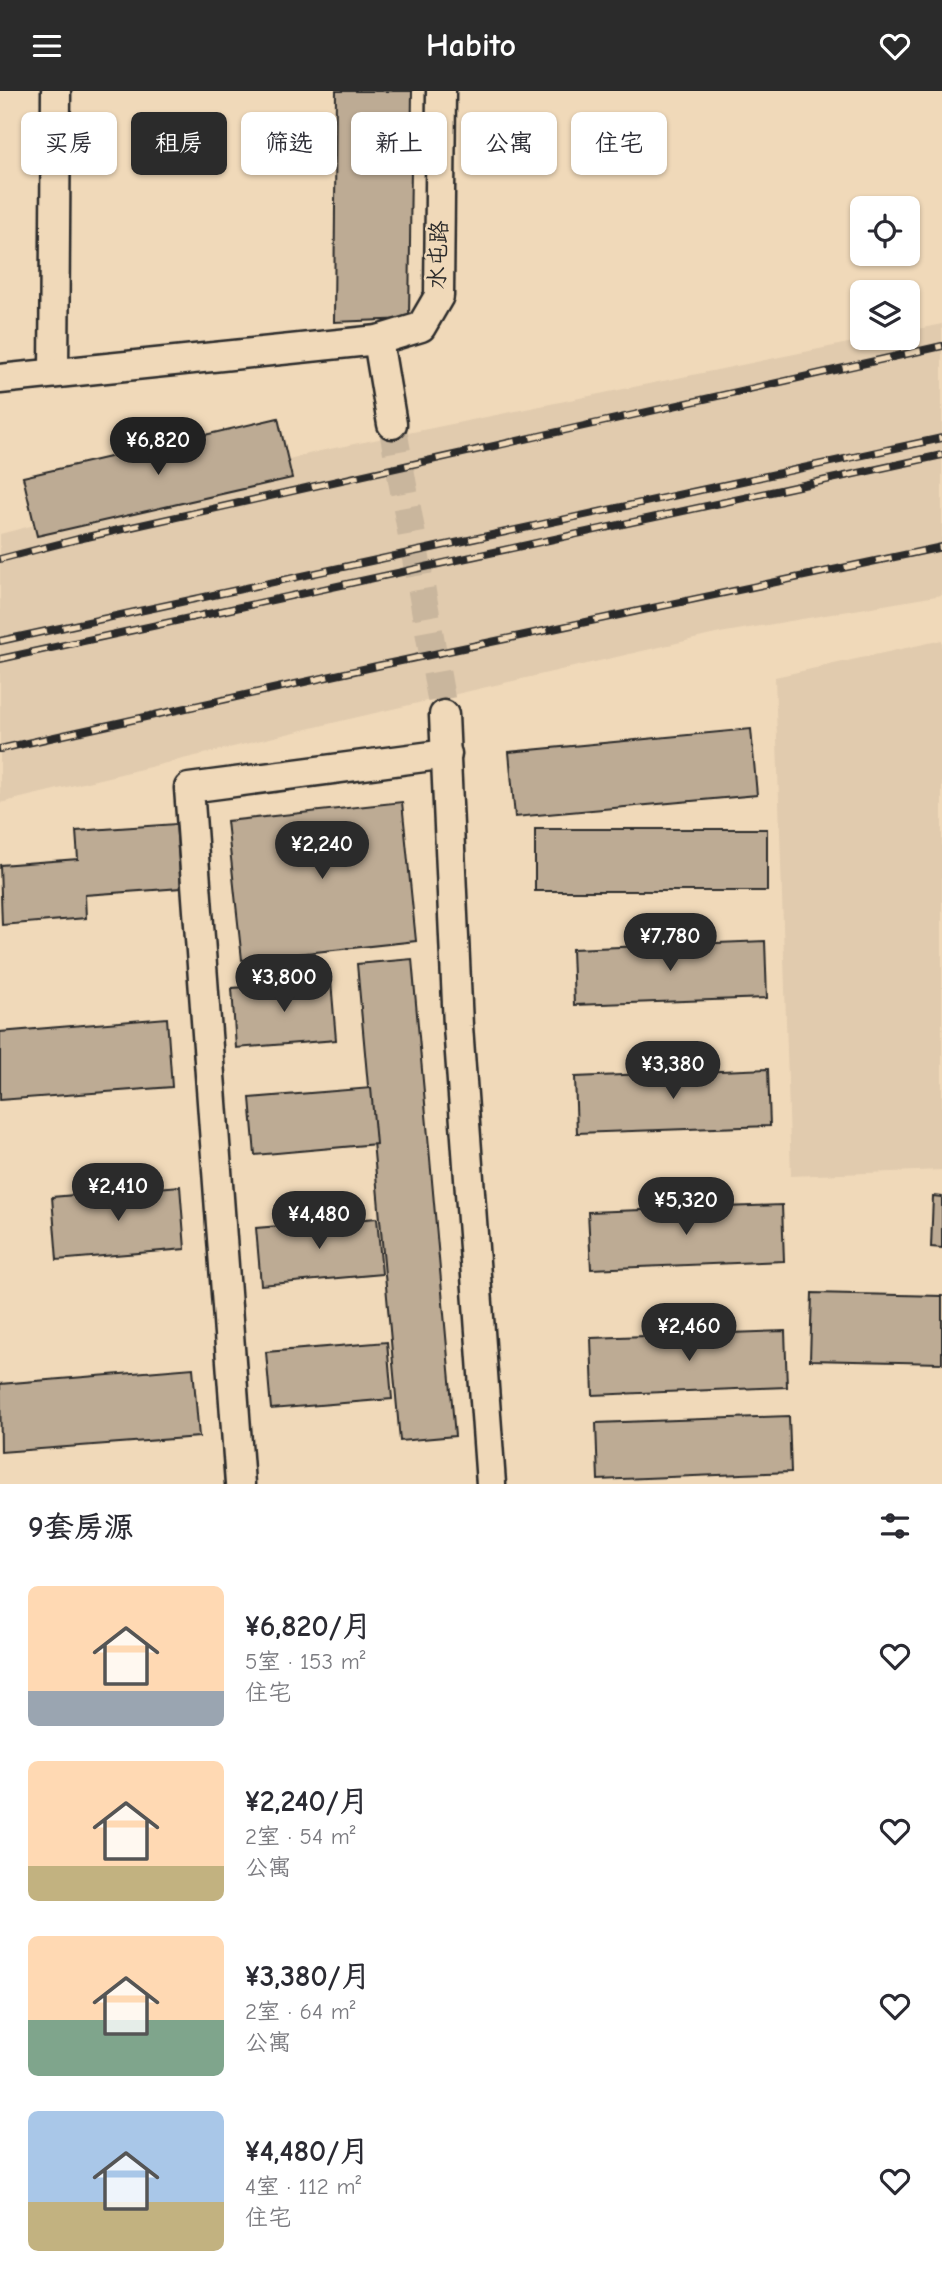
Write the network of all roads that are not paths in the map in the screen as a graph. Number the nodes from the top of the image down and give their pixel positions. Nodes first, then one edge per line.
1 (56, 91) edge
2 (441, 91) edge
3 (377, 340) junction
4 (54, 373) junction
5 (0, 379) edge
6 (392, 424) tunnel mouth
7 (444, 715) tunnel mouth
8 (447, 754) junction
9 (240, 1484) edge
10 (491, 1484) edge

1 - 4 street
2 - 3 street, 水屯路
3 - 4 street, 水屯路
3 - 6 street
4 - 5 street, 水屯路
7 - 8 street
8 - 9 street
8 - 10 street

